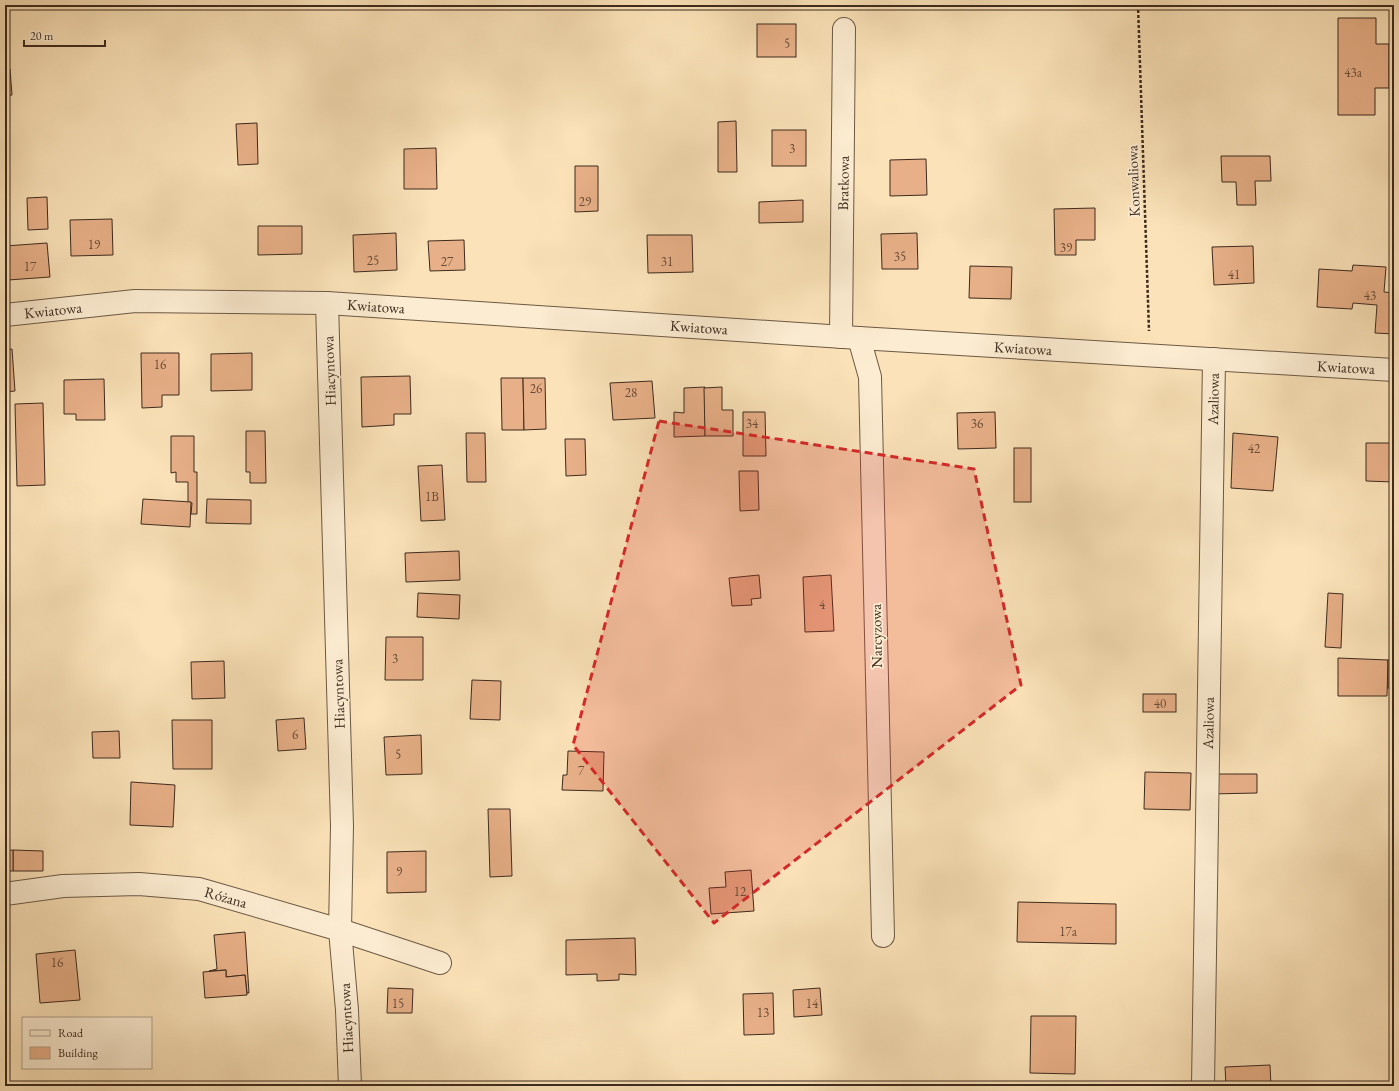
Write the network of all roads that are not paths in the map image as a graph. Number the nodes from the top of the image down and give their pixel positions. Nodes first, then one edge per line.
1 (844, 29) dead end
2 (327, 302) junction
3 (5, 315) edge
4 (850, 338) junction
5 (1214, 359) junction
6 (1394, 370) edge
7 (5, 894) edge
8 (340, 930) junction
9 (883, 936) dead end
10 (440, 963) dead end
11 (350, 1086) edge
12 (1203, 1086) edge

1 - 4 street, Bratkowa
2 - 3 street, Kwiatowa
2 - 4 street, Kwiatowa
2 - 8 street, Hiacyntowa
4 - 5 street, Kwiatowa
4 - 9 street, Narcyzowa
5 - 6 street, Kwiatowa
5 - 12 street, Azaliowa
7 - 8 street, Różana
8 - 10 street, Różana
8 - 11 street, Hiacyntowa

